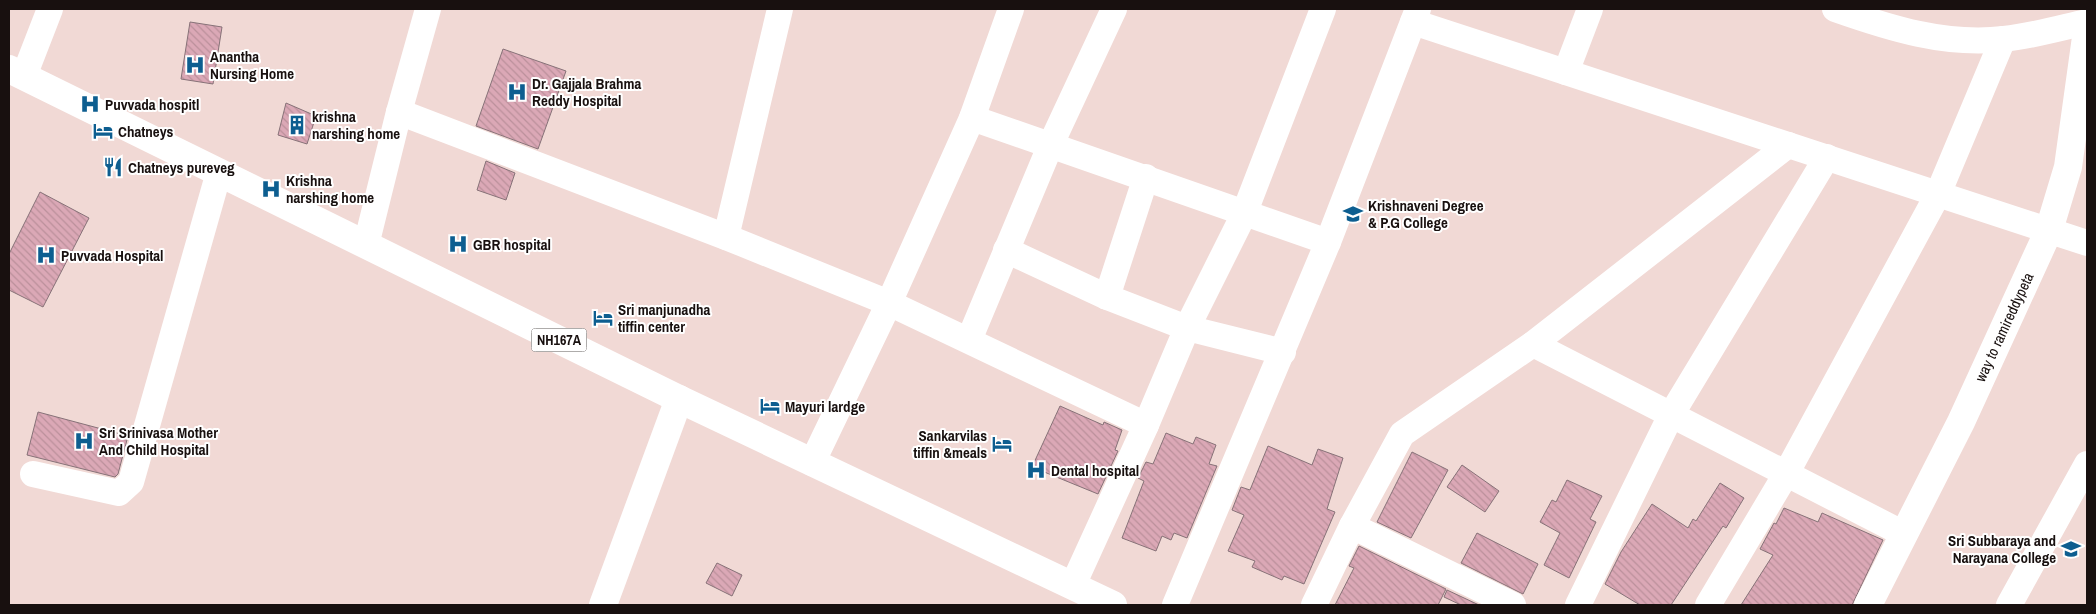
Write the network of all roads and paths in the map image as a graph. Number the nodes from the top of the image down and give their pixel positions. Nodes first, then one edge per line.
1 (50, 9) edge
2 (428, 9) edge
3 (780, 9) edge
4 (1011, 9) edge
5 (1114, 9) edge
6 (1323, 9) edge
7 (1590, 9) edge
8 (1835, 9) edge
9 (1415, 15) edge
10 (2087, 22) edge
11 (2087, 30) edge
12 (2004, 39) junction
13 (13, 72) edge
14 (1566, 72) junction
15 (399, 112) junction
16 (972, 118) junction
17 (1051, 144) junction
18 (1788, 145) junction
19 (1827, 158) junction
20 (219, 172) junction
21 (1146, 177) junction
22 (1938, 194) junction
23 (1244, 214) junction
24 (2048, 230) junction
25 (726, 237) junction
26 (1328, 242) junction
27 (2087, 243) edge
28 (365, 244) junction
29 (1006, 250) junction
30 (1107, 297) junction
31 (890, 303) junction
32 (1187, 328) junction
33 (968, 340) junction
34 (1533, 344) junction
35 (1283, 352) junction
36 (679, 399) junction
37 (1671, 415) junction
38 (1146, 425) junction
39 (812, 463) junction
40 (2087, 464) edge
41 (33, 474) dead end
42 (1786, 474) junction
43 (1352, 526) junction
44 (1904, 534) junction
45 (1073, 585) junction
46 (603, 605) edge
47 (1113, 605) edge
48 (1175, 605) edge
49 (1314, 605) edge
50 (1513, 605) edge
51 (1578, 605) edge
52 (1708, 605) edge
53 (1868, 605) edge
54 (2009, 605) edge

1 - 13 street
2 - 15 street
3 - 25 street
4 - 16 street
5 - 17 street
6 - 23 street
7 - 14 street
8 - 12 street
9 - 14 street
9 - 26 street
10 - 12 street
11 - 24 main road, way to ramireddypeta
12 - 22 street
13 - 20 main road, NH167A
14 - 18 street
15 - 25 street
15 - 28 street
16 - 17 street
16 - 31 street
17 - 21 street
17 - 29 street
18 - 19 street
18 - 34 street
19 - 22 street
19 - 37 street
20 - 28 main road, NH167A
20 - 41 street
21 - 23 street
21 - 30 street
22 - 24 street
22 - 42 street
23 - 26 street
23 - 32 street
24 - 27 street
24 - 44 main road, way to ramireddypeta
25 - 31 street
26 - 35 street
28 - 36 main road, NH167A
29 - 30 street
29 - 33 street
30 - 32 street
31 - 33 street
31 - 39 street
32 - 35 street
32 - 38 street
33 - 38 street
34 - 37 street
34 - 43 street
35 - 48 street
36 - 39 main road, NH167A
36 - 46 main road
37 - 42 street
37 - 51 street
38 - 45 street
39 - 45 main road, NH167A
40 - 54 street
42 - 44 street
42 - 52 street
43 - 49 street
43 - 50 street
44 - 53 main road, way to ramireddypeta
45 - 47 main road, NH167A

